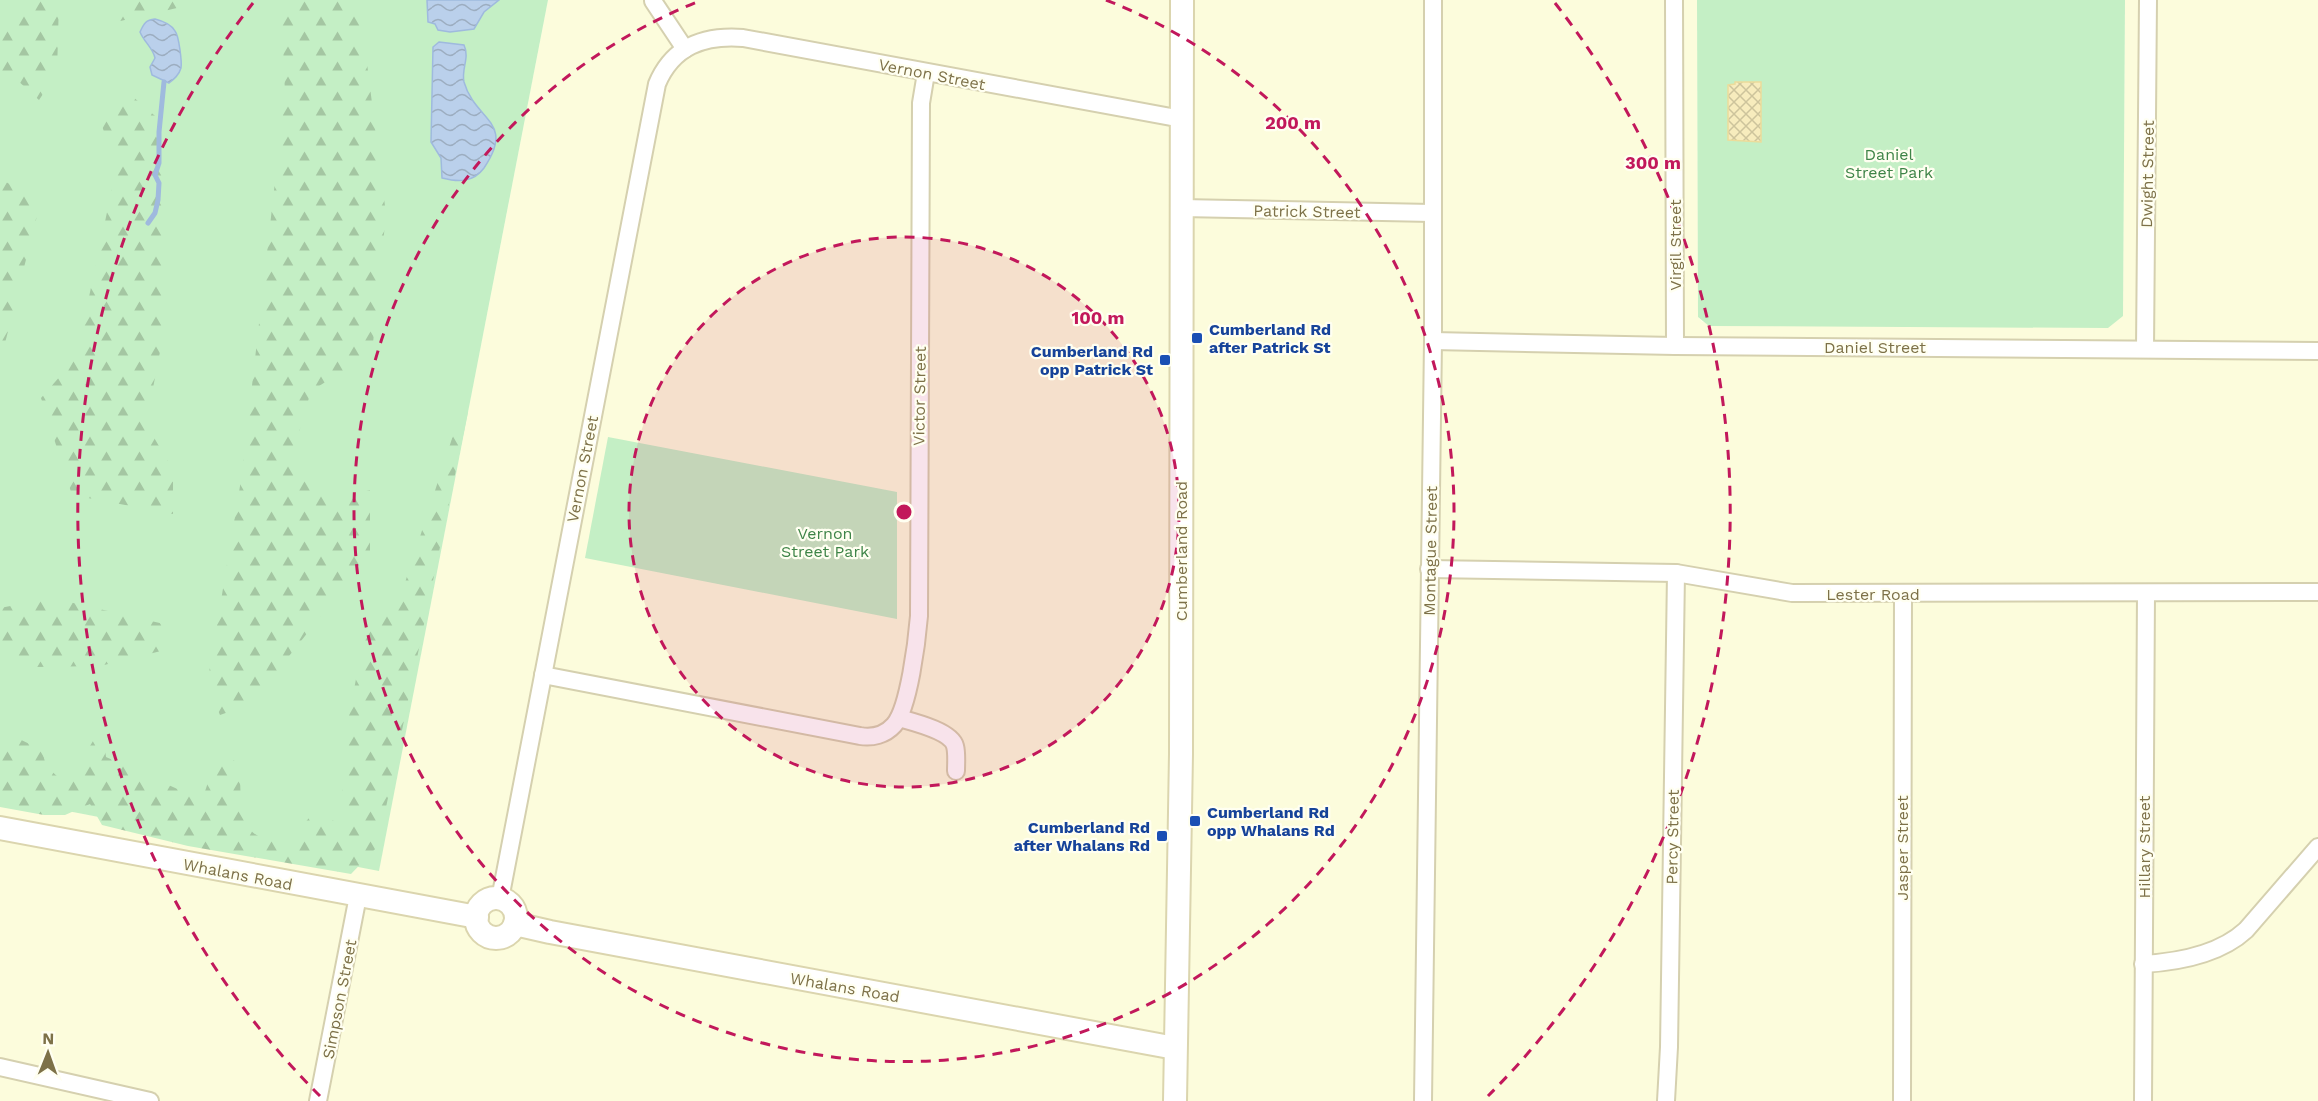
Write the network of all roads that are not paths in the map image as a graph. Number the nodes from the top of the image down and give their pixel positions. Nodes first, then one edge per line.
1 (1182, 0) edge
2 (1432, 0) edge
3 (1674, 0) edge
4 (2148, 0) edge
5 (653, 1) edge
6 (685, 49) junction
7 (926, 73) junction
8 (1182, 119) junction
9 (1181, 208) junction
10 (1432, 213) junction
11 (1433, 341) junction
12 (1675, 346) junction
13 (2145, 349) junction
14 (2318, 351) edge
15 (1429, 569) junction
16 (1676, 573) junction
17 (2318, 592) edge
18 (2146, 593) junction
19 (1903, 594) junction
20 (543, 675) junction
21 (899, 718) junction
22 (956, 771) dead end
23 (0, 828) edge
24 (2318, 847) edge
25 (358, 897) junction
26 (500, 899) junction
27 (477, 917) junction
28 (515, 924) junction
29 (2143, 964) junction
30 (1175, 1048) junction
31 (0, 1067) edge
32 (150, 1101) edge
33 (318, 1101) edge
34 (1175, 1101) edge
35 (1423, 1101) edge
36 (1666, 1101) edge
37 (1902, 1101) edge
38 (2143, 1101) edge

1 - 8 street, Cumberland Road
2 - 10 street, Montague Street
3 - 12 street, Virgil Street
4 - 13 street, Dwight Street
5 - 6 street
6 - 7 street, Vernon Street
6 - 20 street, Vernon Street
7 - 8 street, Vernon Street
7 - 21 street, Victor Street
8 - 9 street, Cumberland Road
9 - 10 street, Patrick Street
9 - 30 street, Cumberland Road
10 - 11 street, Montague Street
11 - 12 street, Daniel Street
11 - 15 street, Montague Street
12 - 13 street, Daniel Street
13 - 14 street, Daniel Street
15 - 16 street, Lester Road
15 - 35 street, Montague Street
16 - 19 street, Lester Road
16 - 36 street, Percy Street
17 - 18 street, Lester Road
18 - 19 street, Lester Road
18 - 29 street, Hillary Street
19 - 37 street, Jasper Street
20 - 21 street
20 - 26 street, Vernon Street
21 - 22 street
23 - 25 street, Whalans Road
24 - 29 street
25 - 27 street, Whalans Road
25 - 33 street, Simpson Street
26 - 27 street
26 - 28 street
27 - 28 street
28 - 30 street, Whalans Road
29 - 38 street, Hillary Street
30 - 34 street, Cumberland Road
31 - 32 street

